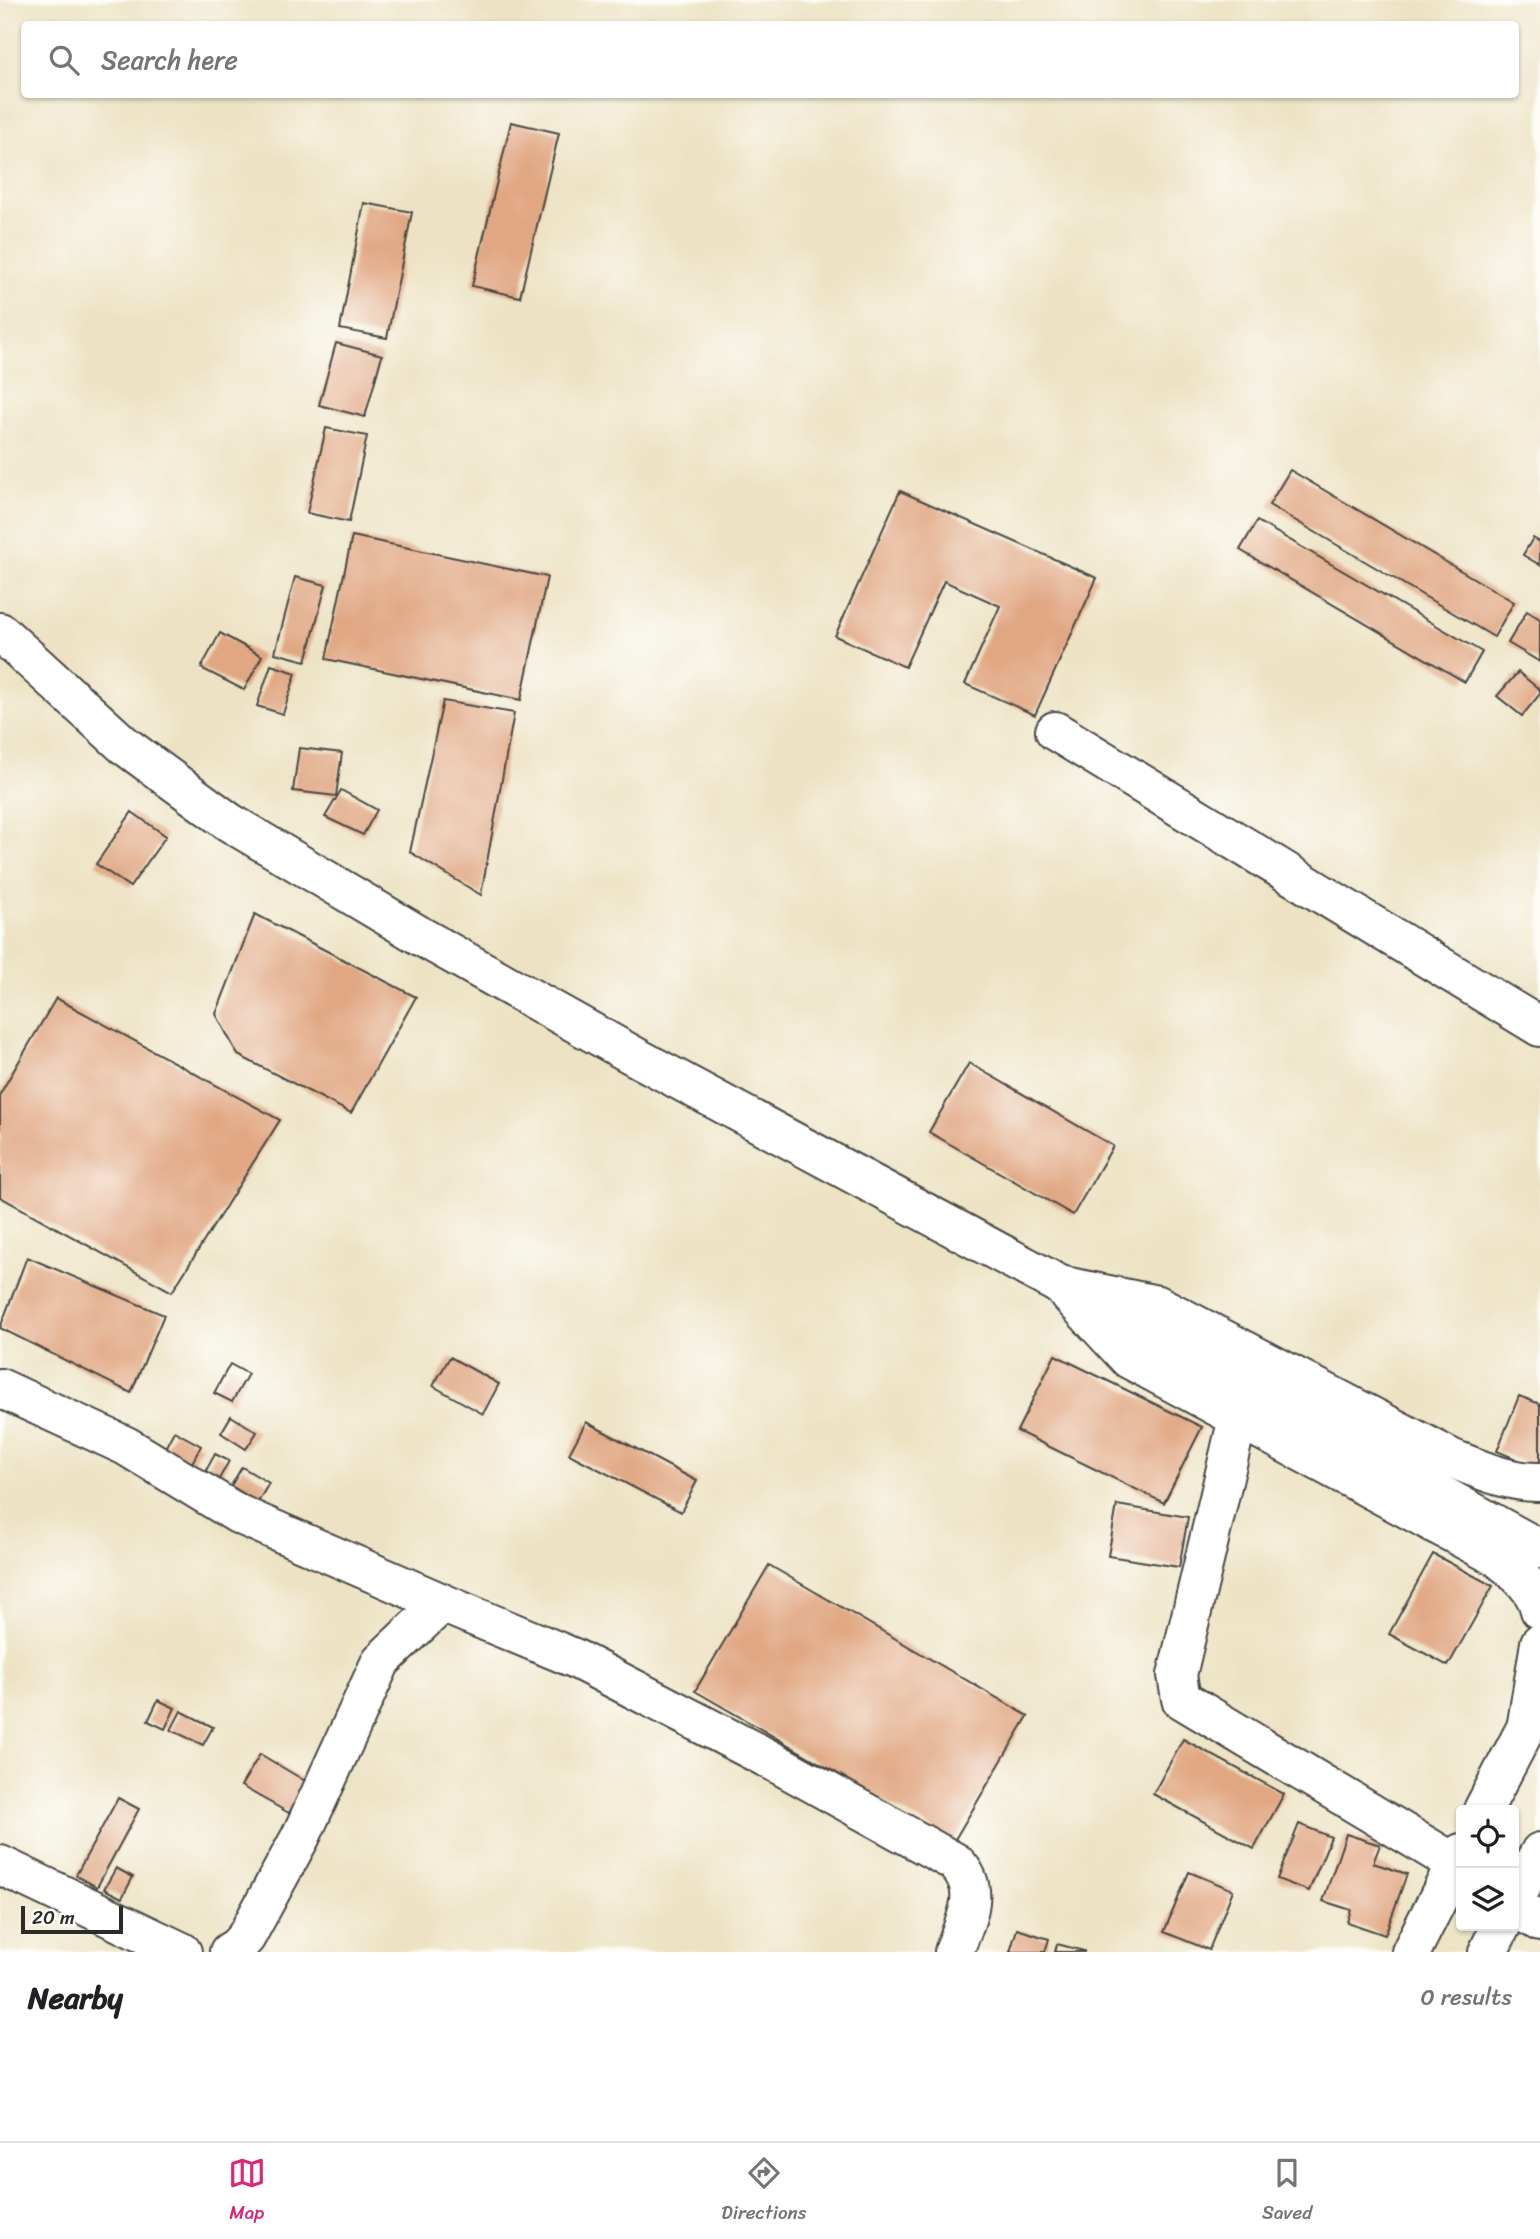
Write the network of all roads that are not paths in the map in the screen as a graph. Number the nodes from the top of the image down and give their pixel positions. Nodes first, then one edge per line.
1 (0, 632) edge
2 (1055, 731) dead end
3 (1540, 1027) edge
4 (1060, 1285) junction
5 (0, 1388) edge
6 (1238, 1418) junction
7 (1540, 1482) edge
8 (1540, 1549) edge
9 (442, 1603) junction
10 (1540, 1610) edge
11 (1540, 1643) edge
12 (1534, 1712) edge
13 (1486, 1805) edge
14 (1540, 1852) edge
15 (1456, 1858) edge
16 (1456, 1863) edge
17 (0, 1865) edge
18 (1540, 1872) edge
19 (1519, 1894) edge
20 (1519, 1898) edge
21 (1519, 1907) edge
22 (1540, 1922) edge
23 (1498, 1931) edge
24 (182, 1952) edge
25 (229, 1952) edge
26 (954, 1952) edge
27 (1411, 1952) edge
28 (1488, 1952) edge

1 - 4 main road
2 - 3 main road
4 - 6 main road
4 - 7 main road
4 - 8 main road
5 - 9 main road
6 - 10 main road
6 - 15 main road
9 - 25 main road
9 - 26 main road
11 - 12 main road
12 - 13 main road
14 - 19 main road
16 - 27 main road
17 - 24 main road
18 - 20 main road
21 - 22 main road
23 - 28 main road

